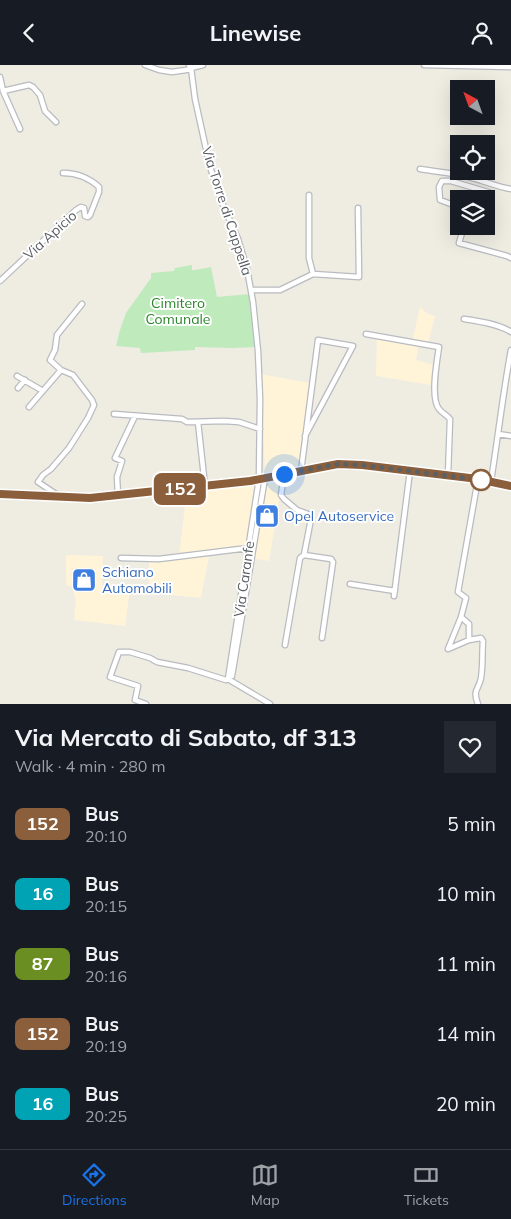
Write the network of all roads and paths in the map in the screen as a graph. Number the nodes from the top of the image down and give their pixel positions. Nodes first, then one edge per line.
1 (145, 65) edge
2 (203, 65) edge
3 (424, 65) edge
4 (190, 66) edge
5 (511, 67) edge
6 (0, 77) edge
7 (3, 91) junction
8 (56, 122) dead end
9 (20, 129) dead end
10 (420, 169) dead end
11 (63, 173) dead end
12 (511, 189) edge
13 (481, 190) edge
14 (309, 195) dead end
15 (450, 204) edge
16 (358, 208) dead end
17 (461, 235) edge
18 (511, 258) edge
19 (313, 274) junction
20 (0, 281) edge
21 (251, 290) junction
22 (82, 304) dead end
23 (464, 319) dead end
24 (511, 331) edge
25 (366, 333) dead end
26 (511, 350) edge
27 (61, 370) junction
28 (17, 375) dead end
29 (25, 380) junction
30 (18, 388) dead end
31 (42, 391) junction
32 (29, 407) dead end
33 (114, 413) dead end
34 (135, 416) junction
35 (198, 422) junction
36 (260, 429) junction
37 (498, 434) junction
38 (305, 436) junction
39 (511, 436) edge
40 (301, 471) junction
41 (410, 471) junction
42 (284, 474) junction
43 (448, 475) junction
44 (262, 478) junction
45 (478, 479) junction
46 (491, 481) junction
47 (205, 486) junction
48 (511, 486) edge
49 (0, 494) edge
50 (118, 495) junction
51 (60, 497) junction
52 (248, 548) junction
53 (304, 555) junction
54 (121, 558) dead end
55 (350, 584) dead end
56 (461, 617) junction
57 (322, 638) dead end
58 (469, 640) junction
59 (286, 645) dead end
60 (230, 677) junction
61 (146, 704) edge
62 (270, 704) edge
63 (478, 704) edge

1 - 4 street
2 - 4 street
3 - 5 street
4 - 21 street, Via Torre di Cappella
6 - 7 street
7 - 8 street
7 - 9 street
10 - 12 street
11 - 20 street, Via Apicio
13 - 15 street
14 - 19 street
16 - 19 street
17 - 18 street
19 - 21 street
21 - 36 street, Via Torre di Cappella
22 - 27 street
23 - 24 street
25 - 43 street
26 - 37 street
27 - 31 street
27 - 51 street
28 - 29 street
29 - 30 street
29 - 31 street
31 - 32 street
33 - 34 street
34 - 35 street
34 - 50 street
35 - 36 street
35 - 47 street
36 - 44 street, Via Torre di Cappella
37 - 39 street
37 - 46 street
38 - 38 street
38 - 40 street
40 - 41 street
40 - 42 street
41 - 43 street
41 - 55 street
42 - 44 street
42 - 53 street
43 - 45 street
44 - 47 street
44 - 52 street, Via Caranfe
44 - 60 street
45 - 46 street
45 - 56 street
46 - 48 street
47 - 50 street
49 - 51 street
50 - 51 street
52 - 54 street
52 - 60 street, Via Caranfe
53 - 57 street
53 - 59 street
56 - 58 street
56 - 58 street
58 - 63 street
60 - 61 street
60 - 62 street

